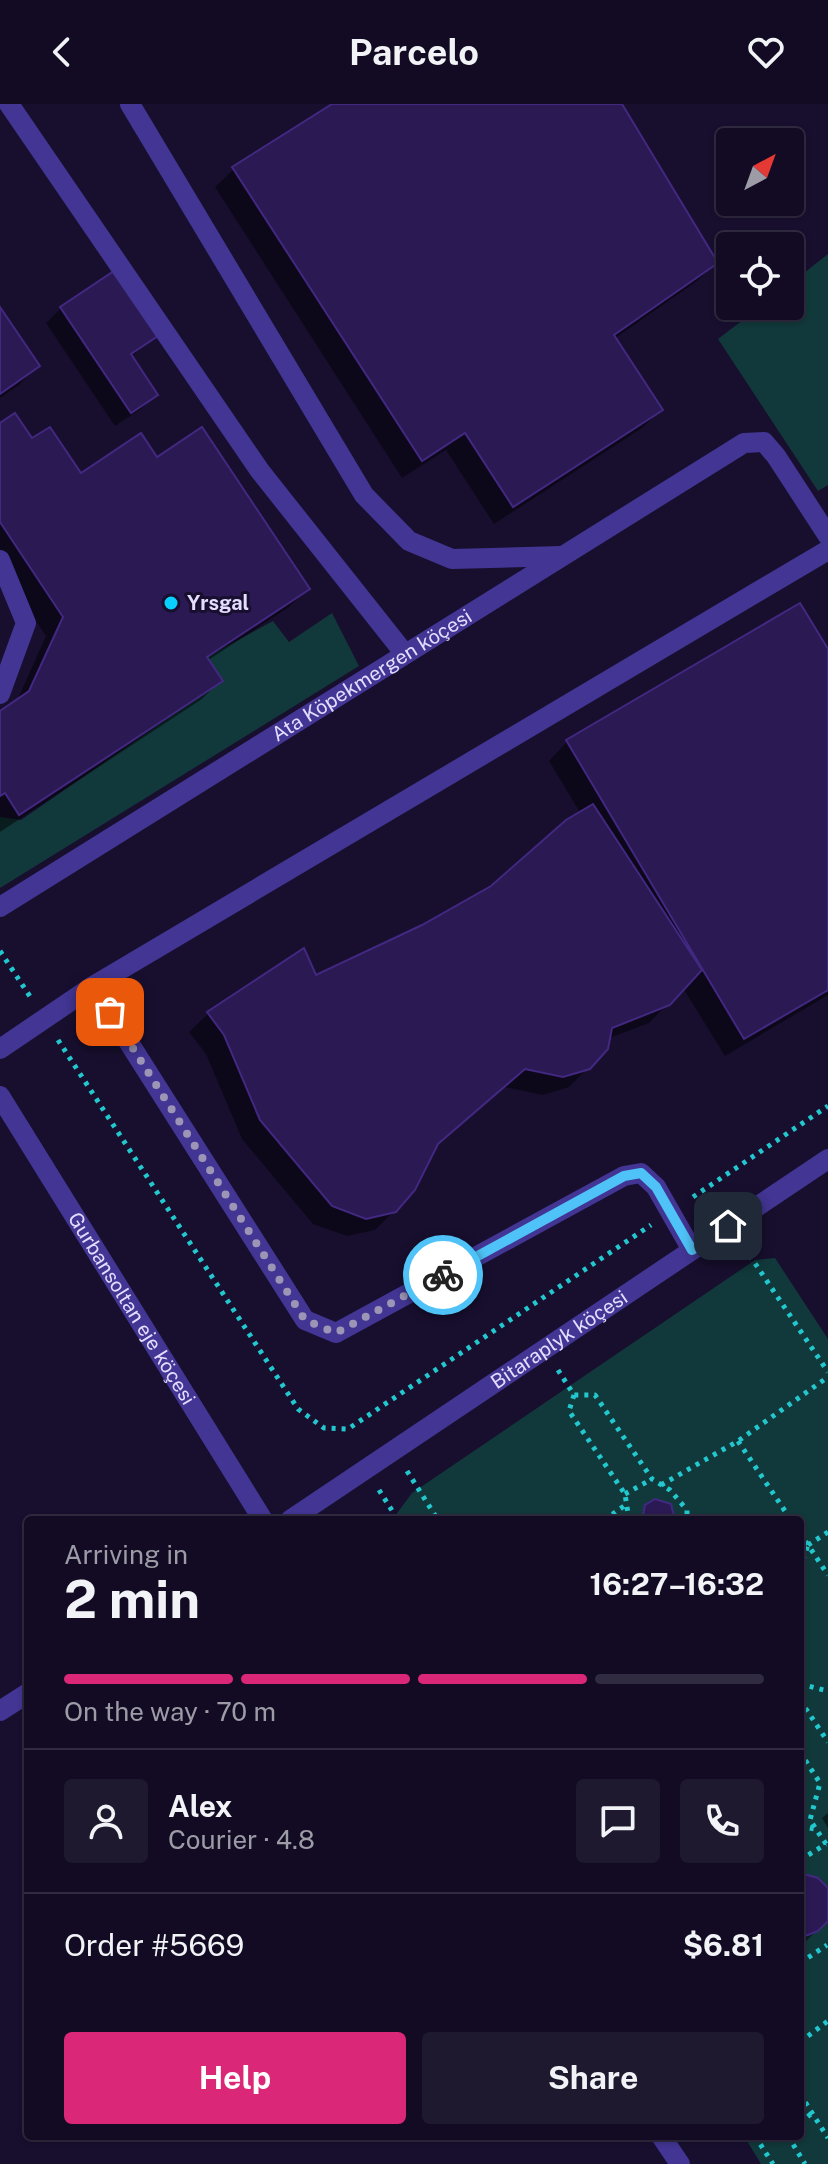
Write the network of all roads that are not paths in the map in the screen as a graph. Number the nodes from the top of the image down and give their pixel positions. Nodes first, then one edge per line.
1 (130, 104) edge
2 (9, 108) edge
3 (828, 536) edge
4 (828, 550) edge
5 (562, 556) junction
6 (0, 560) edge
7 (405, 654) junction
8 (5, 661) edge
9 (0, 694) edge
10 (0, 907) edge
11 (93, 986) junction
12 (0, 1049) edge
13 (0, 1096) edge
14 (825, 1169) edge
15 (692, 1250) junction
16 (261, 1516) edge
17 (296, 1516) edge
18 (24, 1696) edge
19 (0, 1711) edge
20 (664, 2140) edge
21 (680, 2164) edge

1 - 5 street
2 - 7 street
3 - 5 street, Ata Köpekmergen köçesi
4 - 11 street
5 - 7 street, Ata Köpekmergen köçesi
6 - 8 street
7 - 10 street, Ata Köpekmergen köçesi
8 - 9 street
11 - 12 street
11 - 15 street
13 - 16 street, Gurbansoltan eje köçesi
14 - 15 street, Bitaraplyk köçesi
15 - 17 street, Bitaraplyk köçesi
18 - 19 street
20 - 21 street

